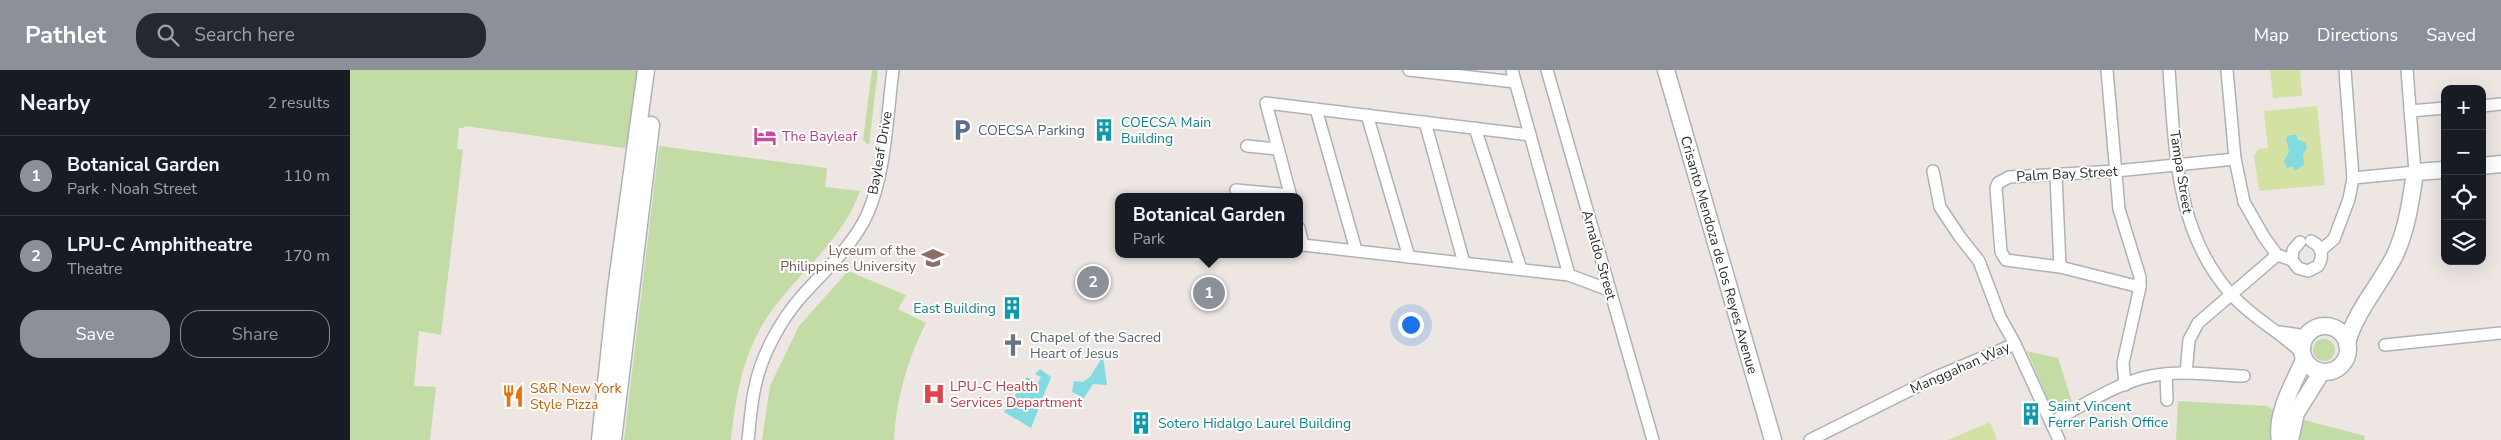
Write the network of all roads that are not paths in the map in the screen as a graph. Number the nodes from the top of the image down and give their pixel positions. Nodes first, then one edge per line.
1 (646, 70) edge
2 (657, 70) edge
3 (893, 70) edge
4 (1409, 70) edge
5 (1512, 70) edge
6 (1547, 70) edge
7 (1666, 70) edge
8 (2107, 70) edge
9 (2169, 70) edge
10 (2227, 70) edge
11 (2345, 70) edge
12 (2407, 70) edge
13 (1458, 73) edge
14 (1516, 82) junction
15 (2501, 104) edge
16 (2486, 106) edge
17 (2441, 108) edge
18 (1316, 109) junction
19 (2410, 111) junction
20 (1367, 115) junction
21 (1425, 122) junction
22 (1475, 128) junction
23 (1530, 134) junction
24 (1247, 146) dead end
25 (1278, 149) junction
26 (2235, 159) junction
27 (2501, 164) edge
28 (2177, 166) junction
29 (2486, 166) edge
30 (2441, 170) edge
31 (1933, 171) dead end
32 (2116, 171) junction
33 (2415, 172) junction
34 (2056, 175) junction
35 (2353, 178) junction
36 (1236, 190) dead end
37 (1264, 193) edge
38 (1290, 193) edge
39 (1303, 245) edge
40 (1356, 250) junction
41 (2321, 250) junction
42 (2277, 255) junction
43 (1409, 257) junction
44 (2292, 260) junction
45 (1464, 262) junction
46 (2060, 267) junction
47 (1520, 269) junction
48 (1568, 275) junction
49 (2140, 288) junction
50 (1609, 290) junction
51 (2230, 294) junction
52 (2356, 316) junction
53 (2336, 329) junction
54 (2276, 330) junction
55 (2501, 333) edge
56 (2306, 336) junction
57 (2347, 343) junction
58 (2015, 344) junction
59 (2385, 345) dead end
60 (2303, 356) junction
61 (2321, 372) junction
62 (2186, 373) junction
63 (2166, 374) junction
64 (2244, 376) dead end
65 (2125, 385) junction
66 (2167, 400) dead end
67 (2056, 419) dead end
68 (600, 440) edge
69 (613, 440) edge
70 (748, 440) edge
71 (1653, 440) edge
72 (1773, 440) edge
73 (1810, 440) edge
74 (2059, 440) edge
75 (2280, 440) edge
76 (2290, 440) edge

1 - 68 street
2 - 69 street
3 - 70 street, Bayleaf Drive
4 - 13 street
5 - 14 street
6 - 50 street, Arnaldo Street
7 - 72 street, Crisanto Mendoza de los Reyes Avenue
8 - 32 street
9 - 28 street, Tampa Street
10 - 26 street
11 - 35 street
12 - 19 street
13 - 14 street
14 - 23 street
15 - 16 street
17 - 19 street
18 - 20 street
18 - 25 street
18 - 40 street
19 - 33 street
20 - 21 street
20 - 43 street
21 - 22 street
21 - 45 street
22 - 23 street
22 - 47 street
23 - 48 street
24 - 25 street
25 - 38 street
26 - 28 street, Palm Bay Street
26 - 42 street
27 - 29 street
28 - 32 street, Palm Bay Street
28 - 51 street, Tampa Street
30 - 33 street
31 - 58 street
32 - 34 street, Palm Bay Street
32 - 49 street
33 - 35 street
33 - 52 street
34 - 46 street
34 - 46 street, Palm Bay Street
35 - 41 street
36 - 37 street
39 - 40 street
40 - 43 street
41 - 44 street
41 - 44 street
42 - 44 street
42 - 51 street
43 - 45 street
45 - 47 street
46 - 49 street, Palm Bay Street
47 - 48 street
48 - 50 street
49 - 65 street
50 - 71 street, Arnaldo Street
51 - 54 street, Tampa Street
51 - 62 street
52 - 53 street
52 - 57 street
53 - 56 street
53 - 57 street
54 - 56 street, Tampa Street
54 - 60 street, Tampa Street
55 - 59 street
56 - 60 street
57 - 61 street
58 - 73 street, Manggahan Way
58 - 74 street, Manggahan Way
60 - 61 street
60 - 75 street
61 - 76 street
62 - 63 street
62 - 64 street
63 - 65 street
63 - 66 street
65 - 67 street

